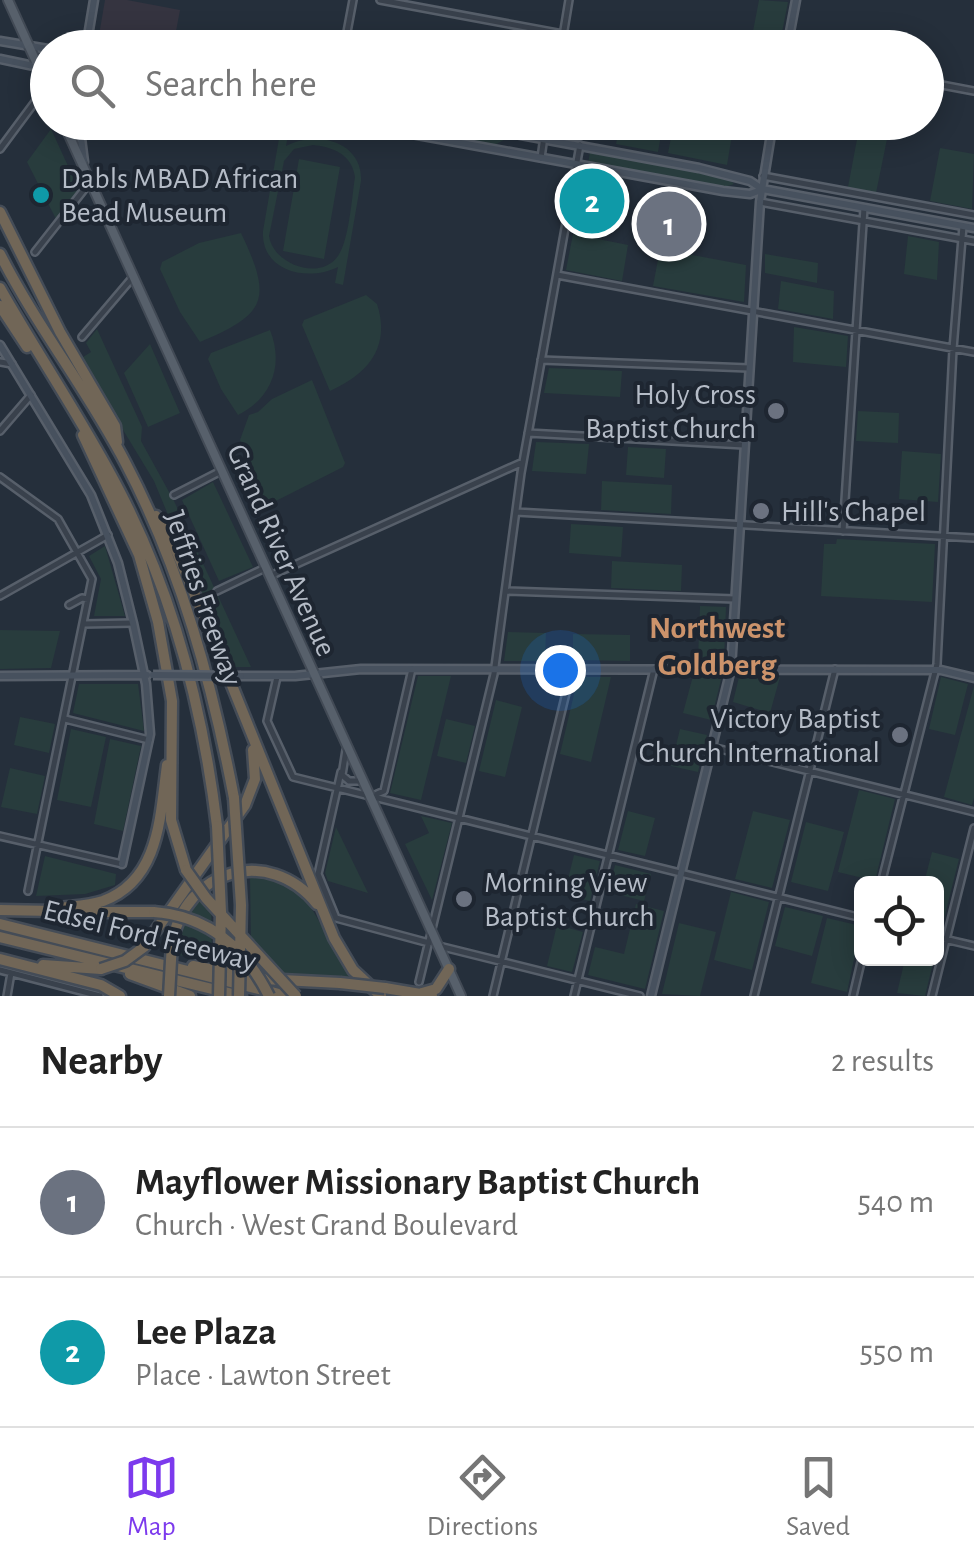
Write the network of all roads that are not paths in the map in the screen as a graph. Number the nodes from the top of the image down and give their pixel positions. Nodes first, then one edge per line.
1 (8, 0) edge
2 (94, 0) edge
3 (353, 0) edge
4 (380, 0) edge
5 (569, 0) edge
6 (796, 0) edge
7 (89, 30) edge
8 (347, 30) edge
9 (541, 30) edge
10 (564, 30) edge
11 (790, 30) edge
12 (0, 41) edge
13 (28, 45) junction
14 (30, 48) edge
15 (0, 59) edge
16 (30, 65) edge
17 (944, 85) edge
18 (974, 91) edge
19 (30, 109) edge
20 (71, 140) edge
21 (82, 140) edge
22 (444, 140) edge
23 (544, 140) joint
24 (770, 140) edge
25 (580, 145) junction
26 (0, 149) edge
27 (541, 158) junction
28 (577, 166) junction
29 (763, 176) junction
30 (88, 178) junction
31 (762, 189) junction
32 (760, 202) junction
33 (864, 208) junction
34 (0, 212) edge
35 (974, 215) edge
36 (863, 221) junction
37 (964, 226) junction
38 (974, 228) edge
39 (962, 239) junction
40 (974, 241) edge
41 (35, 252) dead end
42 (0, 254) edge
43 (557, 275) junction
44 (133, 277) junction
45 (0, 288) edge
46 (0, 306) edge
47 (753, 311) junction
48 (855, 330) junction
49 (82, 337) dead end
50 (0, 345) edge
51 (953, 349) junction
52 (974, 352) edge
53 (542, 360) junction
54 (0, 362) edge
55 (12, 364) junction
56 (749, 368) junction
57 (48, 370) junction
58 (31, 395) junction
59 (76, 414) junction
60 (0, 431) edge
61 (528, 433) junction
62 (744, 445) junction
63 (117, 448) junction
64 (523, 462) junction
65 (221, 471) junction
66 (0, 477) edge
67 (174, 496) dead end
68 (145, 503) junction
69 (516, 512) junction
70 (740, 525) junction
71 (844, 531) junction
72 (108, 535) junction
73 (943, 536) junction
74 (974, 538) edge
75 (77, 552) junction
76 (267, 572) junction
77 (217, 591) dead end
78 (506, 591) junction
79 (0, 596) edge
80 (88, 599) junction
81 (735, 599) junction
82 (69, 605) dead end
83 (83, 624) junction
84 (133, 624) junction
85 (412, 668) junction
86 (495, 668) junction
87 (572, 668) junction
88 (654, 668) junction
89 (731, 668) junction
90 (835, 670) junction
91 (934, 670) junction
92 (313, 672) junction
93 (144, 675) junction
94 (0, 676) edge
95 (73, 676) junction
96 (278, 677) junction
97 (974, 678) edge
98 (64, 719) junction
99 (249, 729) junction
100 (172, 739) junction
101 (149, 740) junction
102 (712, 746) junction
103 (347, 747) junction
104 (810, 771) junction
105 (341, 772) junction
106 (362, 781) junction
107 (337, 787) junction
108 (904, 794) junction
109 (369, 795) junction
110 (974, 812) edge
111 (460, 817) junction
112 (974, 828) edge
113 (532, 835) junction
114 (0, 836) edge
115 (38, 846) junction
116 (609, 855) junction
117 (122, 864) joint
118 (682, 873) junction
119 (884, 876) edge
120 (28, 891) dead end
121 (778, 898) junction
122 (0, 910) edge
123 (48, 910) junction
124 (854, 916) edge
125 (325, 917) junction
126 (0, 924) edge
127 (432, 932) junction
128 (0, 937) edge
129 (946, 939) junction
130 (433, 944) junction
131 (974, 946) edge
132 (158, 962) junction
133 (502, 962) junction
134 (2, 963) edge
135 (116, 965) junction
136 (860, 966) edge
137 (449, 969) junction
138 (11, 973) junction
139 (578, 980) junction
140 (424, 990) edge
141 (383, 992) edge
142 (7, 996) edge
143 (100, 996) edge
144 (120, 996) edge
145 (169, 996) edge
146 (190, 996) edge
147 (219, 996) edge
148 (240, 996) edge
149 (269, 996) edge
150 (288, 996) edge
151 (296, 996) edge
152 (461, 996) edge
153 (494, 996) edge
154 (574, 996) edge
155 (640, 996) edge
156 (651, 996) edge
157 (754, 996) edge
158 (853, 996) edge
159 (932, 996) edge

1 - 13 main road
2 - 7 street
3 - 8 street
4 - 9 street
5 - 10 street
6 - 11 street
12 - 13 street
13 - 14 main road
15 - 16 street
17 - 18 street
19 - 26 street
20 - 30 main road, Grand River Avenue
21 - 30 street
22 - 27 street
23 - 25 street
23 - 27 street
24 - 29 street
25 - 28 street
25 - 31 street
27 - 28 street
28 - 31 street
28 - 43 street
29 - 31 street
29 - 35 street
30 - 41 street
30 - 44 main road, Grand River Avenue
31 - 32 street
31 - 33 street
32 - 36 street
32 - 47 street
33 - 36 street
33 - 37 street
34 - 63 highway
36 - 39 street
36 - 48 street
37 - 38 street
37 - 39 street
39 - 40 street
39 - 51 street
42 - 63 highway, Jeffries Freeway
43 - 47 street
43 - 53 street
44 - 49 street
44 - 65 main road, Grand River Avenue
45 - 57 highway, Jeffries Freeway
46 - 57 highway
47 - 48 street
47 - 56 street
48 - 51 street
48 - 71 street
50 - 55 street
51 - 52 street
51 - 73 street
53 - 56 street
53 - 61 street
54 - 55 street
55 - 58 street
56 - 62 street
57 - 59 highway, Jeffries Freeway
58 - 60 street
58 - 72 street
59 - 100 highway
59 - 147 highway, Jeffries Freeway, bridge
61 - 62 street
61 - 64 street
62 - 70 street
63 - 68 highway, Jeffries Freeway
64 - 69 street
64 - 76 street
65 - 67 street
65 - 76 main road, Grand River Avenue
66 - 75 street
68 - 99 highway
68 - 148 highway, Jeffries Freeway, bridge
69 - 70 street
69 - 78 street
70 - 71 street
70 - 81 street
71 - 73 street
72 - 75 street
72 - 84 street
73 - 74 street
73 - 91 street
75 - 79 street
75 - 80 street
76 - 77 street
76 - 92 main road, Grand River Avenue
78 - 81 street
78 - 86 street
80 - 82 street
80 - 83 street
81 - 89 street
83 - 84 street
83 - 95 street
84 - 93 street
85 - 86 street
85 - 92 street
85 - 109 street
86 - 87 street
86 - 111 street
87 - 88 street
87 - 113 street
88 - 89 street
88 - 116 street
89 - 90 street
89 - 102 street
90 - 91 street
90 - 104 street
91 - 97 street
91 - 108 street
92 - 96 street
92 - 103 main road, Grand River Avenue
93 - 95 street
93 - 96 street, bridge
93 - 101 street
94 - 95 street
95 - 98 street
96 - 107 street
98 - 101 street
98 - 115 street
99 - 125 highway
99 - 134 highway, bridge
100 - 123 highway
100 - 151 highway, bridge
101 - 117 street
102 - 104 street
102 - 118 street
103 - 105 street
103 - 106 main road, Grand River Avenue
104 - 108 street
104 - 121 street
105 - 106 street
105 - 107 street
106 - 109 main road, Grand River Avenue
107 - 109 street
107 - 130 street
108 - 110 street
108 - 119 street
109 - 111 street
109 - 127 main road, Grand River Avenue
111 - 113 street
111 - 127 street
112 - 129 street
113 - 116 street
113 - 133 street
114 - 115 street
115 - 117 street
115 - 120 street
116 - 118 street
116 - 139 street
118 - 121 street
118 - 156 street
121 - 124 street
121 - 157 street
122 - 123 highway
123 - 149 highway, bridge
125 - 141 highway
125 - 145 highway, bridge
126 - 132 highway, Edsel Ford Freeway
127 - 130 main road, Grand River Avenue
128 - 135 highway, Edsel Ford Freeway
129 - 131 street
129 - 159 street
130 - 133 street
130 - 137 main road, Grand River Avenue
130 - 140 street
132 - 141 highway, bridge
132 - 150 highway, Edsel Ford Freeway
133 - 139 street
133 - 153 street
134 - 138 street
134 - 144 highway
135 - 146 highway
135 - 148 highway, Edsel Ford Freeway
136 - 158 street
137 - 140 highway
137 - 152 main road, Grand River Avenue
138 - 142 street
138 - 143 street
139 - 154 street
139 - 155 street
140 - 141 highway

